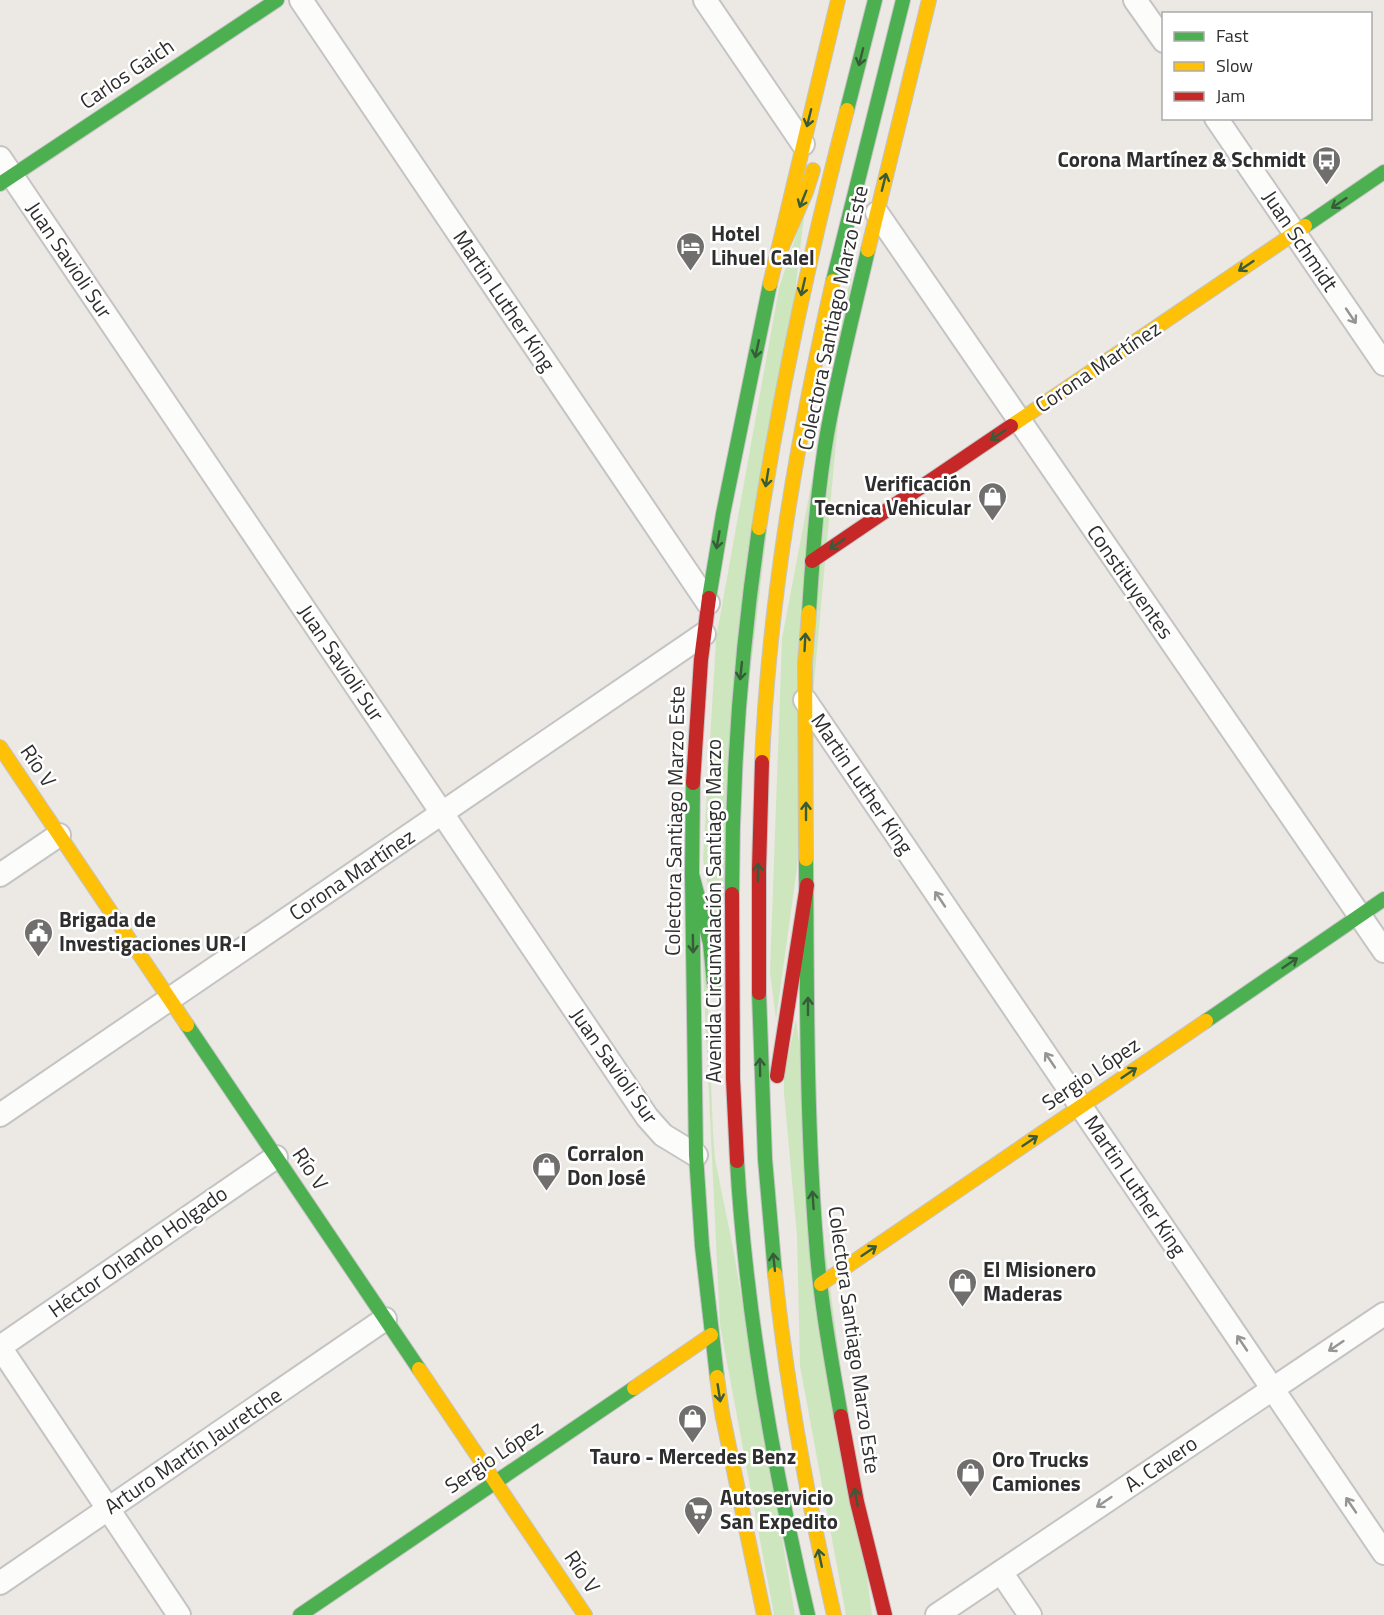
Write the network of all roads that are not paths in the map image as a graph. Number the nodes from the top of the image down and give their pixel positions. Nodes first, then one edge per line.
1 (277, 0) edge
2 (301, 0) edge
3 (705, 0) edge
4 (838, 0) edge
5 (875, 0) edge
6 (903, 0) edge
7 (929, 0) edge
8 (1135, 0) edge
9 (1162, 38) edge
10 (1217, 120) edge
11 (810, 149) junction
12 (1384, 172) edge
13 (4, 173) edge
14 (876, 213) junction
15 (1294, 233) junction
16 (1384, 364) edge
17 (1019, 421) junction
18 (812, 561) junction
19 (708, 603) junction
20 (704, 634) junction
21 (805, 700) junction
22 (0, 747) edge
23 (443, 813) junction
24 (59, 835) junction
25 (692, 874) junction
26 (0, 875) edge
27 (807, 885) junction
28 (1384, 899) edge
29 (1360, 916) junction
30 (1384, 951) edge
31 (715, 998) dead end
32 (170, 999) junction
33 (778, 1090) dead end
34 (1081, 1106) junction
35 (0, 1115) edge
36 (721, 1134) dead end
37 (696, 1155) junction
38 (276, 1157) junction
39 (741, 1208) junction
40 (789, 1276) dead end
41 (821, 1284) junction
42 (1384, 1314) edge
43 (385, 1319) junction
44 (711, 1335) junction
45 (0, 1347) edge
46 (784, 1347) junction
47 (1273, 1389) junction
48 (495, 1482) junction
49 (108, 1509) junction
50 (1384, 1553) edge
51 (1001, 1572) junction
52 (0, 1583) edge
53 (179, 1615) edge
54 (300, 1615) edge
55 (585, 1615) edge
56 (764, 1615) edge
57 (808, 1615) edge
58 (834, 1615) edge
59 (885, 1615) edge
60 (937, 1615) edge
61 (1030, 1615) edge

1 - 13 main road, Carlos Gaich
2 - 19 street, Martin Luther King
3 - 11 street
4 -> 11 main road
5 -> 39 main road, Avenida Circunvalación Santiago Marzo
46 -> 6 main road, Avenida Circunvalación Santiago Marzo
14 -> 7 main road, Colectora Santiago Marzo Este
8 - 9 street
10 - 15 street, Juan Schmidt
11 -> 19 main road, Colectora Santiago Marzo Este
12 -> 15 main road, Corona Martínez
13 - 23 street, Juan Savioli Sur
14 - 17 street, Constituyentes
14 - 18 main road, Colectora Santiago Marzo Este
15 -> 16 street, Juan Schmidt
15 -> 17 main road, Corona Martínez
17 -> 18 main road, Corona Martínez
17 - 29 street, Constituyentes
21 -> 18 main road, Colectora Santiago Marzo Este
19 - 20 main road, Colectora Santiago Marzo Este
20 - 23 street, Corona Martínez
20 - 25 main road, Colectora Santiago Marzo Este
27 -> 21 main road, Colectora Santiago Marzo Este
34 -> 21 street, Martin Luther King
22 - 24 main road, Río V
23 - 32 street, Corona Martínez
23 - 37 street, Juan Savioli Sur
24 - 26 street
24 - 32 main road, Río V
25 - 31 main road
25 -> 37 main road, Colectora Santiago Marzo Este
27 - 33 main road
41 -> 27 main road, Colectora Santiago Marzo Este
28 - 29 main road, Sergio López
29 - 30 street, Constituyentes
34 -> 29 main road, Sergio López
32 - 35 street, Corona Martínez
32 - 38 main road, Río V
41 -> 34 main road, Sergio López
47 -> 34 street, Martin Luther King
36 - 39 main road
37 - 44 main road, Colectora Santiago Marzo Este
38 - 43 main road, Río V
38 - 45 street, Héctor Orlando Holgado
39 - 57 main road, Avenida Circunvalación Santiago Marzo
40 - 46 main road
59 -> 41 main road, Colectora Santiago Marzo Este
42 -> 47 street, A. Cavero
43 - 48 main road, Río V
43 - 49 street, Arturo Martín Jauretche
44 - 48 main road, Sergio López
44 -> 56 main road, Colectora Santiago Marzo Este
45 - 49 street
58 -> 46 main road, Avenida Circunvalación Santiago Marzo
50 -> 47 street, Martin Luther King
47 -> 51 street, A. Cavero
48 - 54 main road, Sergio López
48 - 55 main road, Río V
49 - 52 street, Arturo Martín Jauretche
49 - 53 street
51 - 60 street, A. Cavero
51 - 61 street

